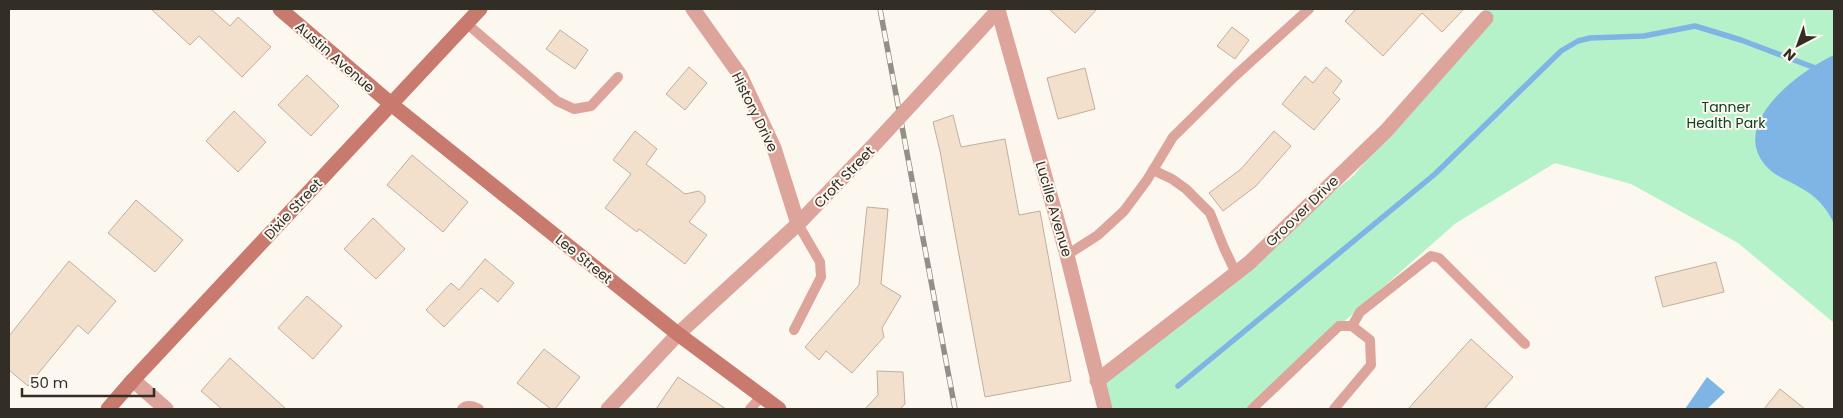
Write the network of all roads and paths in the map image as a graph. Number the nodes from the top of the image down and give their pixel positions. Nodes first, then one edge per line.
1 (280, 9) edge
2 (480, 9) edge
3 (693, 9) edge
4 (998, 9) edge
5 (1309, 9) edge
6 (1486, 18) dead end
7 (466, 23) junction
8 (618, 77) dead end
9 (391, 104) junction
10 (1153, 170) junction
11 (798, 224) junction
12 (1067, 255) junction
13 (1236, 273) junction
14 (1352, 326) junction
15 (794, 330) dead end
16 (678, 334) junction
17 (1525, 344) dead end
18 (133, 380) junction
19 (1097, 381) junction
20 (762, 396) junction
21 (108, 409) edge
22 (166, 409) edge
23 (462, 409) edge
24 (479, 409) edge
25 (608, 409) edge
26 (750, 409) edge
27 (779, 409) edge
28 (1105, 409) edge
29 (1252, 409) edge
30 (1334, 409) edge

1 - 9 street, Austin Avenue
2 - 7 street, Dixie Street
3 - 11 street, History Drive
4 - 11 street, Croft Street, bridge
4 - 12 street, Lucille Avenue
5 - 10 lane
6 - 13 street, Groover Drive
7 - 8 lane
7 - 9 street, Dixie Street
9 - 16 street, Lee Street
9 - 18 street, Dixie Street
10 - 12 lane
10 - 13 lane
11 - 15 lane
11 - 16 street, Croft Street
12 - 19 street, Lucille Avenue
13 - 19 street, Groover Drive
14 - 17 lane
14 - 29 lane
14 - 30 lane
16 - 20 street, Lee Street
16 - 25 street, Croft Street
18 - 21 street, Dixie Street
18 - 22 street
19 - 28 street, Lucille Avenue
20 - 26 lane
20 - 27 street, Lee Street
23 - 24 lane

